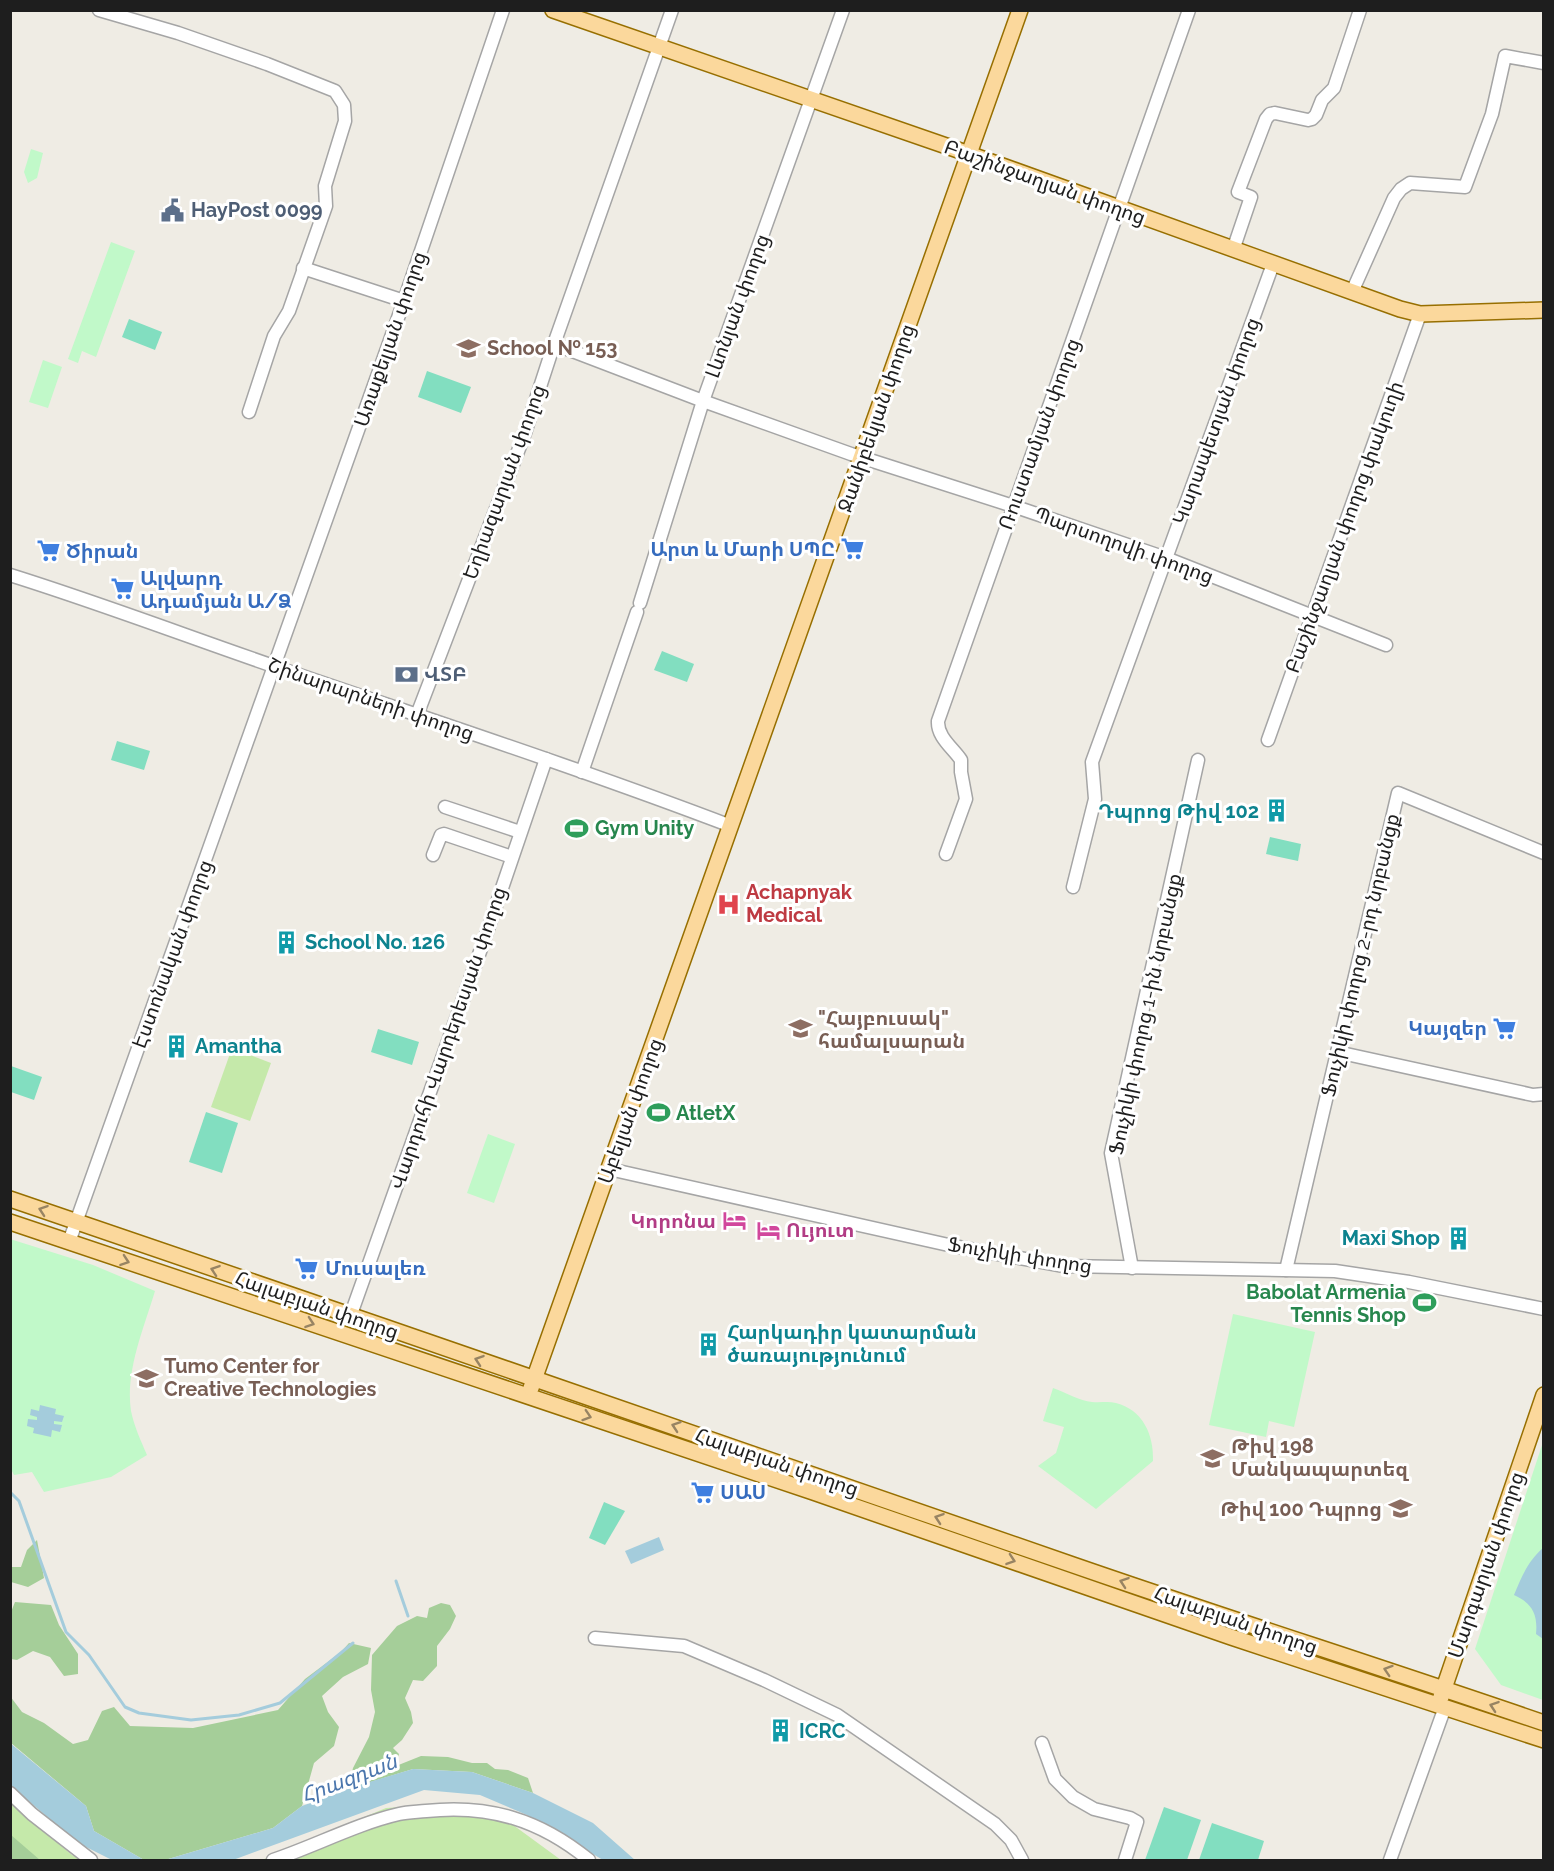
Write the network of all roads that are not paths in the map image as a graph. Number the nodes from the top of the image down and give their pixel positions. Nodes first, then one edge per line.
1 (99, 10) edge
2 (503, 10) edge
3 (553, 10) edge
4 (672, 10) edge
5 (843, 10) edge
6 (1020, 10) edge
7 (1189, 10) edge
8 (1359, 15) edge
9 (136, 16) edge
10 (660, 46) junction
11 (1544, 63) edge
12 (811, 99) junction
13 (970, 154) junction
14 (1120, 209) junction
15 (1233, 250) junction
16 (1273, 264) junction
17 (303, 268) junction
18 (1352, 292) junction
19 (404, 301) junction
20 (1544, 310) edge
21 (1420, 314) junction
22 (554, 344) junction
23 (703, 401) junction
24 (249, 412) dead end
25 (862, 458) junction
26 (1013, 506) junction
27 (1166, 558) junction
28 (10, 575) edge
29 (1313, 616) junction
30 (1386, 645) dead end
31 (275, 666) junction
32 (417, 715) junction
33 (1268, 740) dead end
34 (546, 759) junction
35 (1198, 760) dead end
36 (582, 772) junction
37 (445, 807) dead end
38 (731, 826) junction
39 (520, 832) junction
40 (1544, 853) edge
41 (946, 854) dead end
42 (433, 855) dead end
43 (512, 857) junction
44 (1073, 887) dead end
45 (1337, 1052) junction
46 (1544, 1094) edge
47 (609, 1169) junction
48 (10, 1199) edge
49 (76, 1221) junction
50 (10, 1222) edge
51 (69, 1242) junction
52 (1132, 1268) junction
53 (1286, 1270) junction
54 (1544, 1309) edge
55 (350, 1317) junction
56 (534, 1379) junction
57 (1544, 1395) edge
58 (528, 1396) junction
59 (1544, 1409) edge
60 (654, 1419) junction
61 (648, 1437) junction
62 (882, 1498) junction
63 (878, 1514) junction
64 (595, 1638) dead end
65 (1447, 1690) junction
66 (1442, 1706) junction
67 (1544, 1723) edge
68 (1544, 1740) edge
69 (1042, 1743) dead end
70 (10, 1793) edge
71 (91, 1860) edge
72 (273, 1860) edge
73 (589, 1860) edge
74 (1023, 1860) edge
75 (1125, 1860) edge
76 (1390, 1860) edge

1 - 9 street
2 - 19 street, Առաքելյան փողոց
3 - 10 main road, Բաշինջաղյան փողոց
4 - 10 street, Եղիազարյան փողոց
5 - 12 street, Լևոնյան փողոց
6 - 13 main road, Ջանիբեկյան փողոց
7 - 14 street, Ռուստամյան փողոց
8 - 15 street
9 - 17 street
10 - 12 main road, Բաշինջաղյան փողոց
10 - 22 street, Եղիազարյան փողոց
11 - 18 street
12 - 13 main road, Բաշինջաղյան փողոց
12 - 23 street, Լևոնյան փողոց
13 - 14 main road, Բաշինջաղյան փողոց
13 - 25 main road, Ջանիբեկյան փողոց
14 - 15 main road, Բաշինջաղյան փողոց
14 - 26 street, Ռուստամյան փողոց
15 - 16 main road, Բաշինջաղյան փողոց
16 - 18 main road, Բաշինջաղյան փողոց
16 - 27 street, Կարապետյան փողոց
17 - 19 street
17 - 24 street
18 - 21 main road, Բաշինջաղյան փողոց
19 - 31 street, Առաքելյան փողոց
20 - 21 main road, Բաշինջաղյան փողոց
21 - 29 street, Բաշինջաղյան փողոց փակուղի
22 - 23 street, Պարսողովի փողոց
22 - 32 street, Եղիազարյան փողոց
23 - 25 street, Պարսողովի փողոց
23 - 36 street, Լևոնյան փողոց
25 - 26 street, Պարսողովի փողոց
25 - 38 main road, Ջանիբեկյան փողոց
26 - 27 street, Պարսողովի փողոց
26 - 41 street, Ռուստամյան փողոց
27 - 29 street, Պարսողովի փողոց
27 - 44 street, Կարապետյան փողոց
28 - 31 street, Շինարարների փողոց
29 - 30 street, Պարսողովի փողոց
29 - 33 street, Բաշինջաղյան փողոց փակուղի
31 - 32 street, Շինարարների փողոց
31 - 49 street, Էստոնական փողոց
32 - 34 street, Շինարարների փողոց
34 - 36 street, Շինարարների փողոց
34 - 39 street, Վարդուհի Վարդերեսյան փողոց
35 - 52 street, Ֆուչիկի փողոց 1-ին նրբանցք
36 - 38 street, Շինարարների փողոց
37 - 39 street
38 - 47 main road, Աբելյան փողոց
39 - 43 street, Վարդուհի Վարդերեսյան փողոց
40 - 45 street, Ֆուչիկի փողոց 2-րդ նրբանցք
42 - 43 street
43 - 55 street, Վարդուհի Վարդերեսյան փողոց
45 - 46 street
45 - 53 street, Ֆուչիկի փողոց 2-րդ նրբանցք
47 - 52 street, Ֆուչիկի փողոց
47 - 56 main road, Աբելյան փողոց
49 -> 48 main road, Հալաբյան փողոց
49 - 51 street, Էստոնական փողոց
55 -> 49 main road, Հալաբյան փողոց
50 - 51 main road, Հալաբյան փողոց
51 -> 58 main road, Հալաբյան փողոց
52 - 53 street, Ֆուչիկի փողոց
53 - 54 street, Ֆուչիկի փողոց
56 -> 55 main road, Հալաբյան փողոց
56 - 58 main road, Աբելյան փողոց
56 - 60 main road, Հալաբյան փողոց
57 - 65 main road, Մարգարյան փողոց
58 -> 61 main road, Հալաբյան փողոց
59 - 65 main road, Մարգարյան փողոց
60 - 61 main road
62 -> 60 main road, Հալաբյան փողոց
61 - 63 main road, Հալաբյան փողոց
62 - 63 main road
65 -> 62 main road, Հալաբյան փողոց
63 -> 66 main road, Հալաբյան փողոց
64 - 74 street
65 - 66 main road, Մարգարյան փողոց
67 -> 65 main road, Հալաբյան փողոց
66 - 68 main road, Հալաբյան փողոց
66 - 76 street, Մարգարյան փողոց
69 - 75 street
70 - 71 street
72 - 73 street

